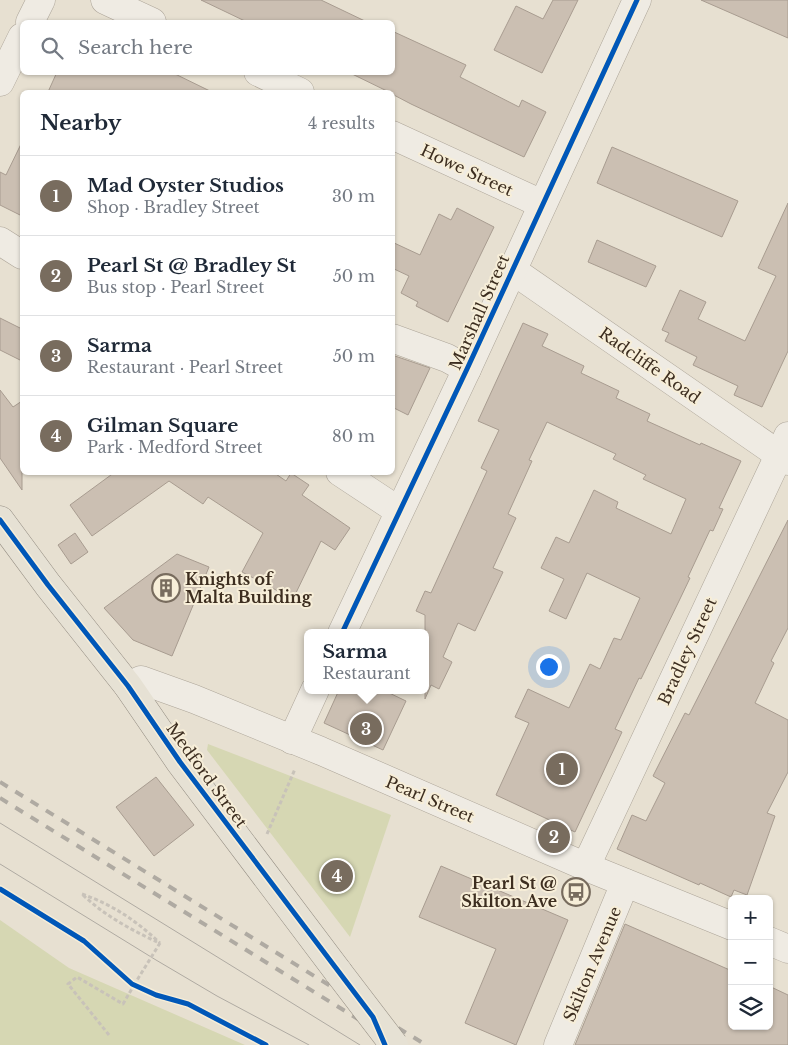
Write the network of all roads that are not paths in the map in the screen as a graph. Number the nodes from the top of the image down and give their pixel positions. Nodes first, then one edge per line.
1 (41, 0) edge
2 (105, 0) edge
3 (637, 0) edge
4 (31, 20) edge
5 (148, 20) edge
6 (20, 41) edge
7 (264, 75) edge
8 (0, 82) edge
9 (296, 90) edge
10 (395, 136) edge
11 (542, 204) junction
12 (0, 241) edge
13 (20, 255) edge
14 (512, 270) junction
15 (395, 339) edge
16 (467, 369) junction
17 (785, 450) edge
18 (345, 475) edge
19 (399, 511) junction
20 (0, 520) edge
21 (344, 629) edge
22 (128, 686) junction
23 (313, 694) edge
24 (292, 740) junction
25 (586, 866) junction
26 (625, 883) junction
27 (728, 924) edge
28 (773, 943) edge
29 (788, 949) edge
30 (394, 1045) edge
31 (558, 1045) edge

1 - 4 street
2 - 5 street
3 - 11 street, Marshall Street
6 - 8 street
7 - 9 street
10 - 11 street, Howe Street
11 - 14 street, Marshall Street
12 - 13 street
14 - 16 street, Marshall Street
14 - 17 street, Radcliffe Road
15 - 16 street
16 - 19 street, Marshall Street
17 - 25 street, Bradley Street
18 - 19 street
19 - 21 street, Marshall Street
20 - 22 main road, Medford Street
22 - 24 street, Pearl Street
22 - 30 main road, Medford Street, bridge
23 - 24 street
24 - 25 street, Pearl Street
25 - 26 street, Pearl Street
26 - 27 street, Pearl Street
26 - 31 street, Skilton Avenue
28 - 29 street

